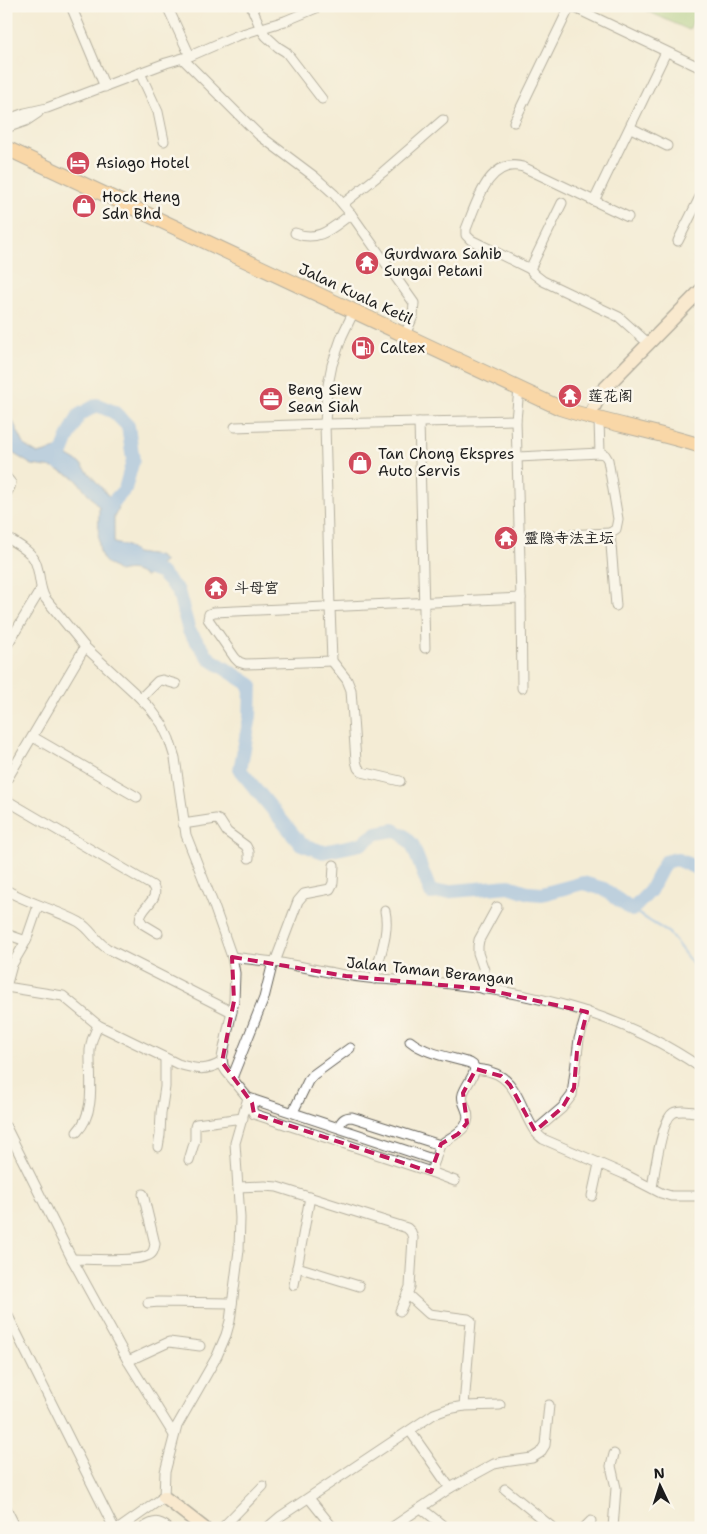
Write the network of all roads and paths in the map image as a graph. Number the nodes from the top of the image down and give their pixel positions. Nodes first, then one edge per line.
1 (71, 6) edge
2 (167, 6) edge
3 (251, 6) edge
4 (322, 6) edge
5 (570, 6) edge
6 (261, 28) junction
7 (666, 52) junction
8 (187, 58) junction
9 (701, 68) edge
10 (140, 74) junction
11 (105, 87) junction
12 (322, 99) dead end
13 (47, 108) junction
14 (6, 120) edge
15 (443, 120) dead end
16 (514, 122) dead end
17 (6, 128) edge
18 (631, 128) junction
19 (164, 141) dead end
20 (667, 146) dead end
21 (6, 148) edge
22 (701, 195) edge
23 (594, 201) junction
24 (562, 203) dead end
25 (343, 204) junction
26 (351, 214) junction
27 (628, 217) dead end
28 (295, 233) dead end
29 (678, 241) dead end
30 (530, 269) junction
31 (701, 290) edge
32 (354, 311) junction
33 (405, 335) junction
34 (648, 343) junction
35 (519, 389) junction
36 (594, 419) junction
37 (516, 420) junction
38 (419, 422) junction
39 (325, 424) junction
40 (235, 427) dead end
41 (701, 446) edge
42 (600, 452) junction
43 (518, 457) junction
44 (6, 477) edge
45 (6, 494) edge
46 (610, 533) junction
47 (6, 537) edge
48 (520, 537) junction
49 (41, 589) junction
50 (521, 598) junction
51 (423, 603) junction
52 (616, 606) dead end
53 (330, 608) junction
54 (6, 647) edge
55 (85, 647) junction
56 (425, 648) dead end
57 (332, 660) junction
58 (176, 684) dead end
59 (522, 688) dead end
60 (140, 698) junction
61 (32, 737) junction
62 (6, 781) edge
63 (400, 781) dead end
64 (137, 797) dead end
65 (6, 800) edge
66 (183, 824) junction
67 (249, 858) dead end
68 (334, 865) dead end
69 (6, 890) edge
70 (38, 906) junction
71 (496, 907) dead end
72 (385, 910) dead end
73 (158, 933) dead end
74 (6, 934) edge
75 (26, 941) junction
76 (232, 957) junction
77 (274, 962) junction
78 (374, 979) junction
79 (6, 987) edge
80 (484, 989) junction
81 (232, 1012) junction
82 (587, 1012) junction
83 (98, 1024) junction
84 (410, 1041) dead end
85 (350, 1048) dead end
86 (165, 1058) junction
87 (222, 1062) junction
88 (701, 1068) edge
89 (475, 1069) junction
90 (232, 1078) junction
91 (250, 1098) junction
92 (293, 1112) junction
93 (701, 1113) edge
94 (243, 1118) junction
95 (6, 1127) edge
96 (338, 1127) junction
97 (535, 1131) junction
98 (77, 1132) dead end
99 (439, 1146) junction
100 (158, 1147) dead end
101 (189, 1160) dead end
102 (435, 1160) junction
103 (599, 1164) junction
104 (431, 1172) junction
105 (455, 1181) dead end
106 (238, 1187) junction
107 (652, 1188) junction
108 (143, 1194) dead end
109 (592, 1196) dead end
110 (701, 1196) edge
111 (310, 1198) junction
112 (72, 1259) junction
113 (298, 1267) junction
114 (294, 1285) dead end
115 (359, 1286) dead end
116 (407, 1294) junction
117 (148, 1303) dead end
118 (232, 1303) junction
119 (400, 1311) dead end
120 (6, 1312) edge
121 (200, 1346) dead end
122 (128, 1361) junction
123 (500, 1404) dead end
124 (549, 1405) dead end
125 (464, 1406) junction
126 (410, 1431) junction
127 (174, 1435) junction
128 (614, 1454) dead end
129 (263, 1486) dead end
130 (450, 1488) junction
131 (504, 1489) dead end
132 (164, 1497) junction
133 (309, 1498) junction
134 (6, 1508) edge
135 (421, 1508) junction
136 (16, 1528) edge
137 (114, 1528) edge
138 (120, 1528) edge
139 (144, 1528) edge
140 (168, 1528) edge
141 (204, 1528) edge
142 (222, 1528) edge
143 (266, 1528) edge
144 (333, 1528) edge
145 (392, 1528) edge
146 (446, 1528) edge
147 (553, 1528) edge
148 (613, 1528) edge

1 - 11 street
2 - 8 street
3 - 6 street
4 - 6 street
5 - 7 street
5 - 16 street
6 - 8 street
6 - 12 street
7 - 9 street
7 - 18 street
8 - 10 street
8 - 25 street
10 - 11 street
10 - 19 street
11 - 13 street
13 - 14 street
13 - 17 street
15 - 25 street
18 - 20 street
18 - 23 street
21 - 32 main road, Jalan Kuala Ketil
22 - 29 street
23 - 27 street
23 - 30 street
24 - 30 street
25 - 26 street
26 - 28 street
26 - 33 street
30 - 34 street
31 - 34 main road
32 - 33 main road, Jalan Kuala Ketil
32 - 39 street
33 - 35 main road, Jalan Kuala Ketil
34 - 36 main road
35 - 36 main road, Jalan Kuala Ketil
35 - 37 street
36 - 41 main road, Jalan Kuala Ketil
36 - 42 street
37 - 38 street
37 - 43 street
38 - 39 street
38 - 51 street
39 - 40 street
39 - 53 street
42 - 43 street
42 - 46 street
43 - 48 street
44 - 45 street
46 - 48 street
46 - 52 street
47 - 49 street
48 - 50 street
49 - 54 street
49 - 55 street
50 - 51 street
50 - 59 street
51 - 53 street
51 - 56 street
53 - 57 street
53 - 57 street
55 - 60 street
55 - 61 street
57 - 63 street
58 - 60 street
60 - 66 street
61 - 62 street
61 - 64 street
65 - 73 street
66 - 67 street
66 - 76 street
68 - 77 street
69 - 70 street
70 - 75 street
70 - 81 street
71 - 80 street
72 - 78 street
74 - 75 street
75 - 79 street
76 - 77 street, Jalan Taman Berangan
76 - 81 street
77 - 78 street, Jalan Taman Berangan
77 - 90 street
78 - 80 street, Jalan Taman Berangan
79 - 83 street
80 - 82 street, Jalan Taman Berangan
81 - 87 street
82 - 88 street, Jalan Taman Berangan
82 - 97 street
83 - 86 street
83 - 98 street
84 - 89 street
85 - 92 street
86 - 87 street
86 - 100 street
87 - 90 street
89 - 97 street
89 - 99 street
90 - 91 street
91 - 92 street
91 - 94 street
91 - 104 street
92 - 96 street
93 - 107 street
94 - 101 street
94 - 106 street
95 - 112 street
96 - 99 street
96 - 102 street
97 - 103 street
99 - 102 street
102 - 104 street
103 - 107 street
103 - 109 street
104 - 105 street
106 - 111 street
106 - 118 street
107 - 110 street
108 - 112 street
111 - 113 street
111 - 116 street
112 - 122 street
113 - 114 street
113 - 115 street
116 - 119 street
116 - 125 street
117 - 118 street
118 - 127 street
120 - 137 street
121 - 122 street
122 - 127 street
123 - 125 street
124 - 130 street
125 - 126 street
126 - 130 street
126 - 133 street
127 - 132 street
128 - 148 street
129 - 142 street
130 - 135 street
131 - 147 street
132 - 138 street
132 - 141 main road
133 - 143 street
133 - 144 street
134 - 136 street
135 - 145 street
135 - 146 street
139 - 140 street

